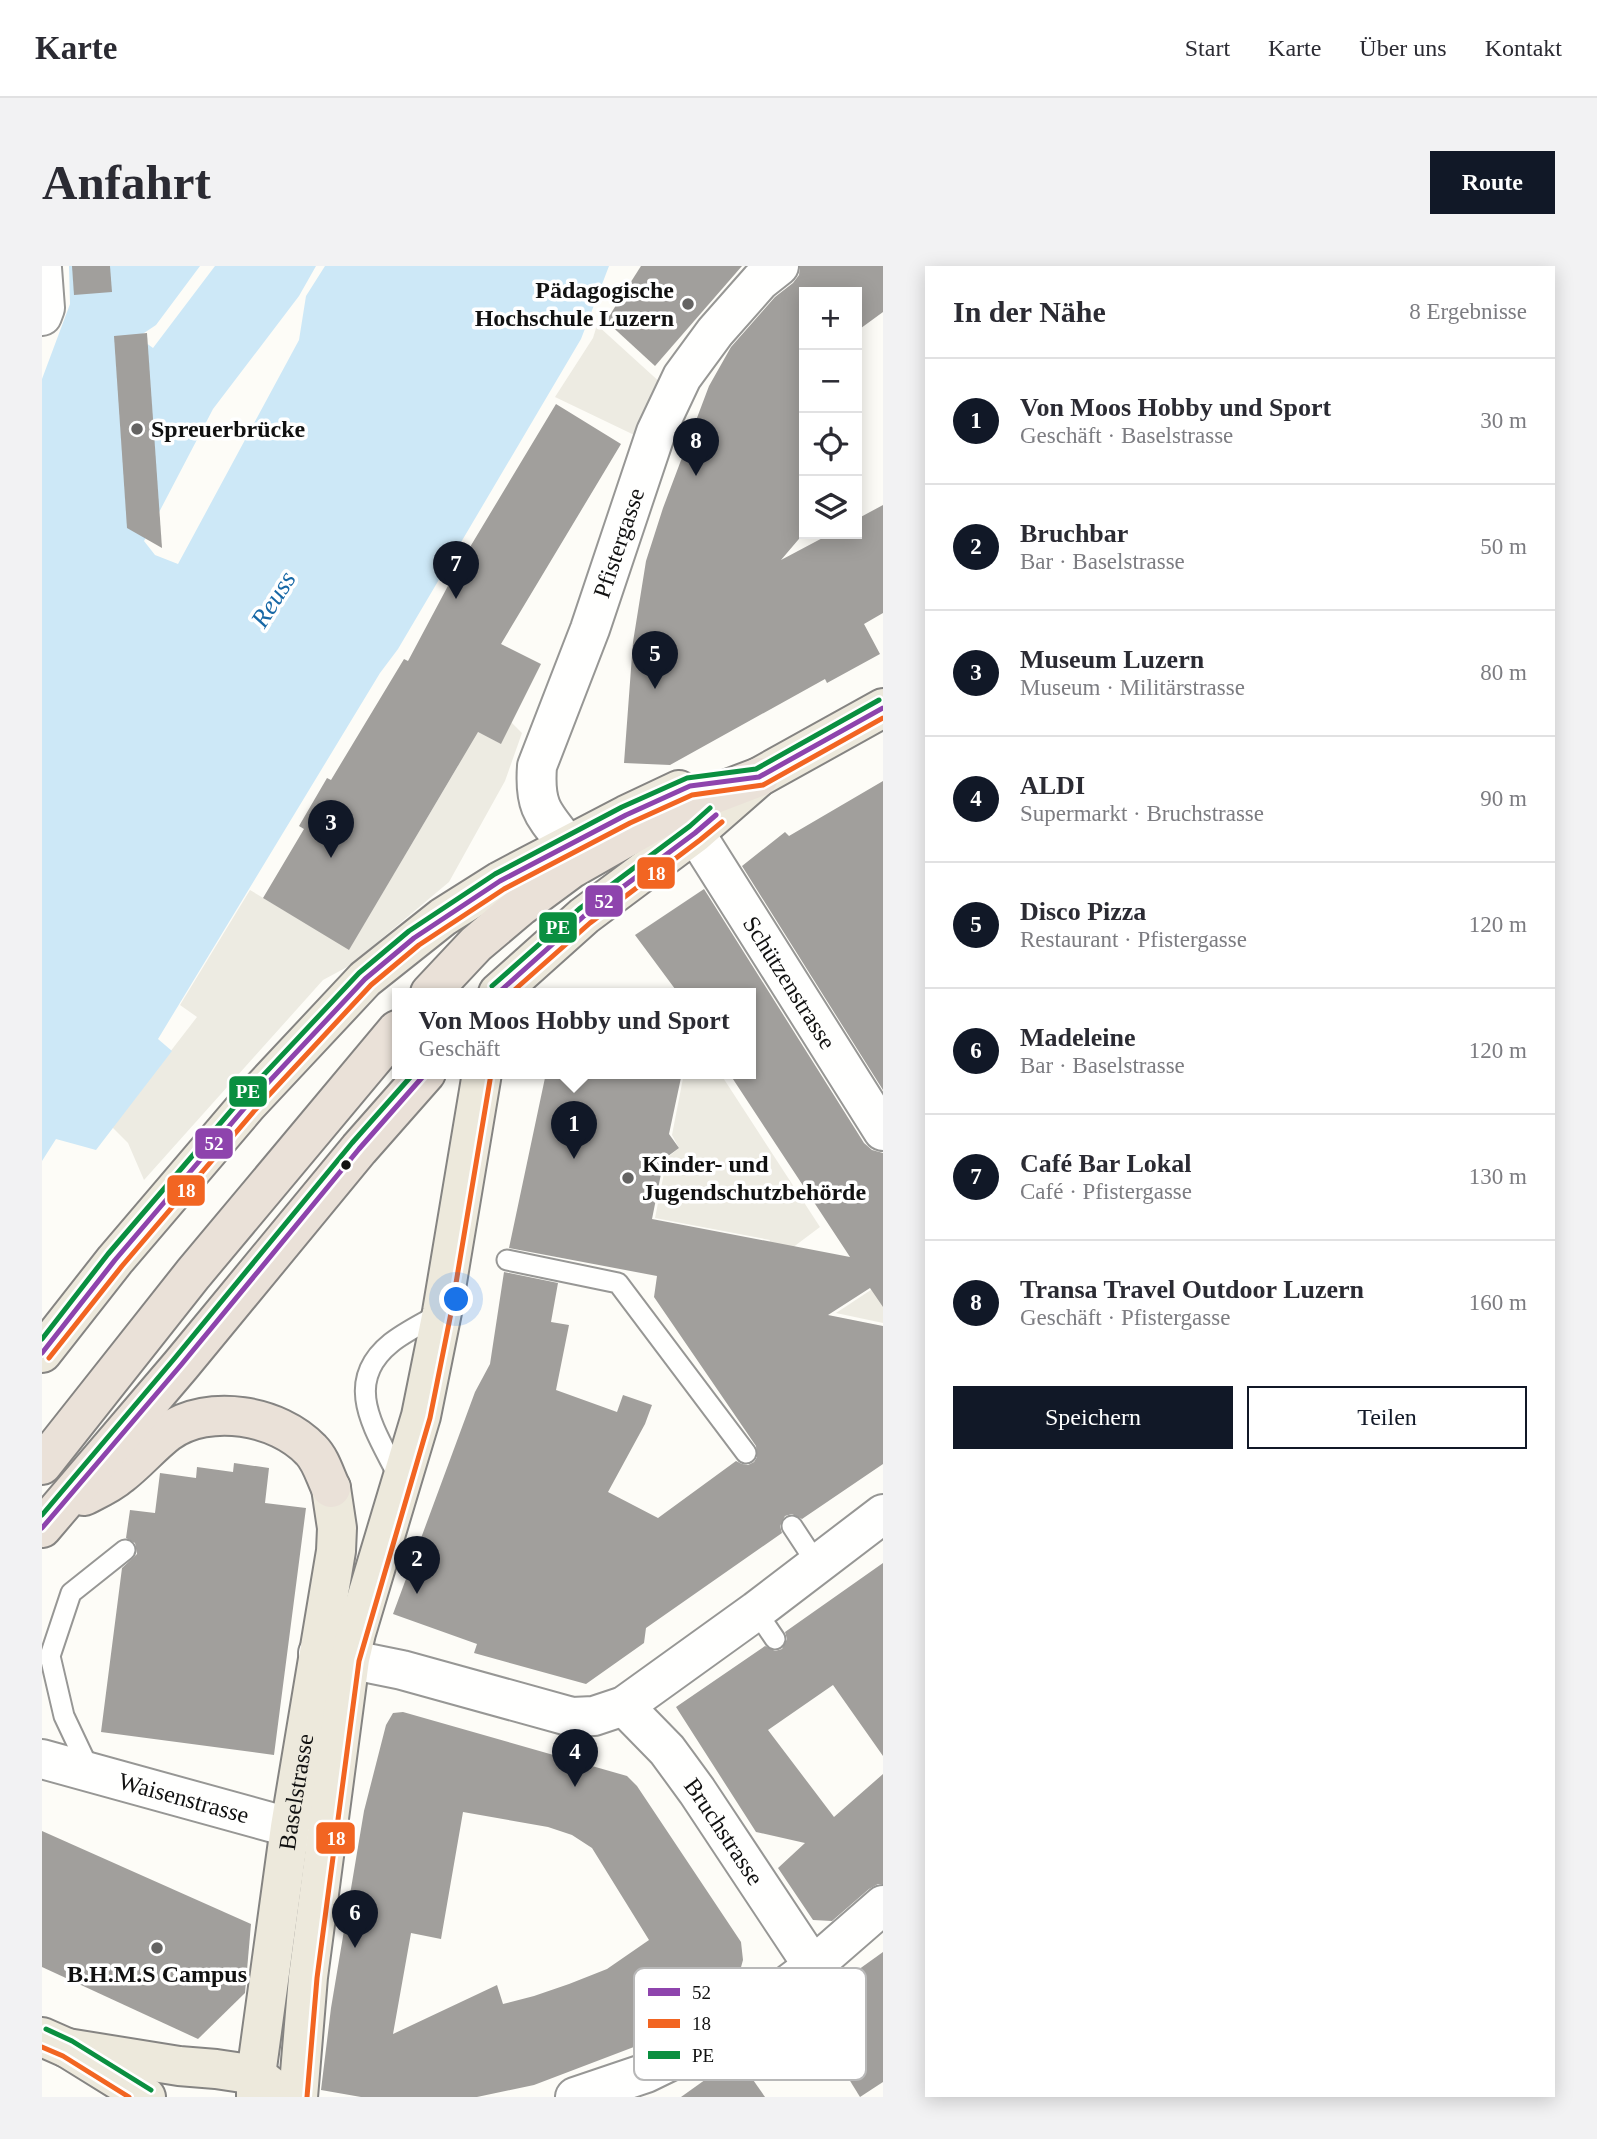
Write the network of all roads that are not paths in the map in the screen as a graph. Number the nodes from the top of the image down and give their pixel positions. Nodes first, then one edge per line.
1 (779, 266) edge
2 (42, 268) edge
3 (42, 316) edge
4 (883, 708) edge
5 (759, 777) junction
6 (695, 834) junction
7 (570, 857) junction
8 (435, 988) edge
9 (504, 988) edge
10 (392, 1036) edge
11 (421, 1079) edge
12 (481, 1079) edge
13 (883, 1131) edge
14 (507, 1260) dead end
15 (442, 1311) junction
16 (42, 1353) edge
17 (746, 1453) dead end
18 (42, 1465) edge
19 (401, 1482) junction
20 (331, 1488) joint
21 (883, 1514) edge
22 (48, 1520) edge
23 (792, 1526) dead end
24 (125, 1550) dead end
25 (817, 1564) junction
26 (334, 1656) junction
27 (624, 1706) junction
28 (42, 1759) edge
29 (90, 1772) junction
30 (290, 1827) junction
31 (327, 1838) junction
32 (883, 1905) edge
33 (813, 1966) junction
34 (810, 1968) edge
35 (55, 2043) edge
36 (634, 2077) edge
37 (264, 2090) edge
38 (146, 2097) edge
39 (298, 2097) edge
40 (575, 2097) edge

1 - 7 street, Pfistergasse
2 - 3 street
4 - 5 main road
5 - 6 main road
5 - 7 highway
6 - 9 main road
6 - 13 street, Schützenstrasse
7 - 8 highway
7 - 16 main road
10 - 18 highway
11 - 22 highway
12 - 15 main road, Baselstrasse
14 - 17 lane
15 - 19 main road, Baselstrasse
15 - 19 lane
19 - 26 main road, Baselstrasse
20 - 22 highway
20 - 26 main road, Baselstrasse
21 - 25 street
23 - 25 lane
24 - 29 lane
25 - 27 street
26 - 27 street
26 - 30 main road, Baselstrasse
26 - 31 main road, Baselstrasse
27 - 33 street, Bruchstrasse
28 - 29 street, Waisenstrasse
29 - 30 street, Waisenstrasse
30 - 31 street, Waisenstrasse
30 - 37 main road, Baselstrasse
31 - 39 main road, Baselstrasse
32 - 33 street
33 - 34 street
35 - 37 main road
35 - 38 main road
36 - 40 street

